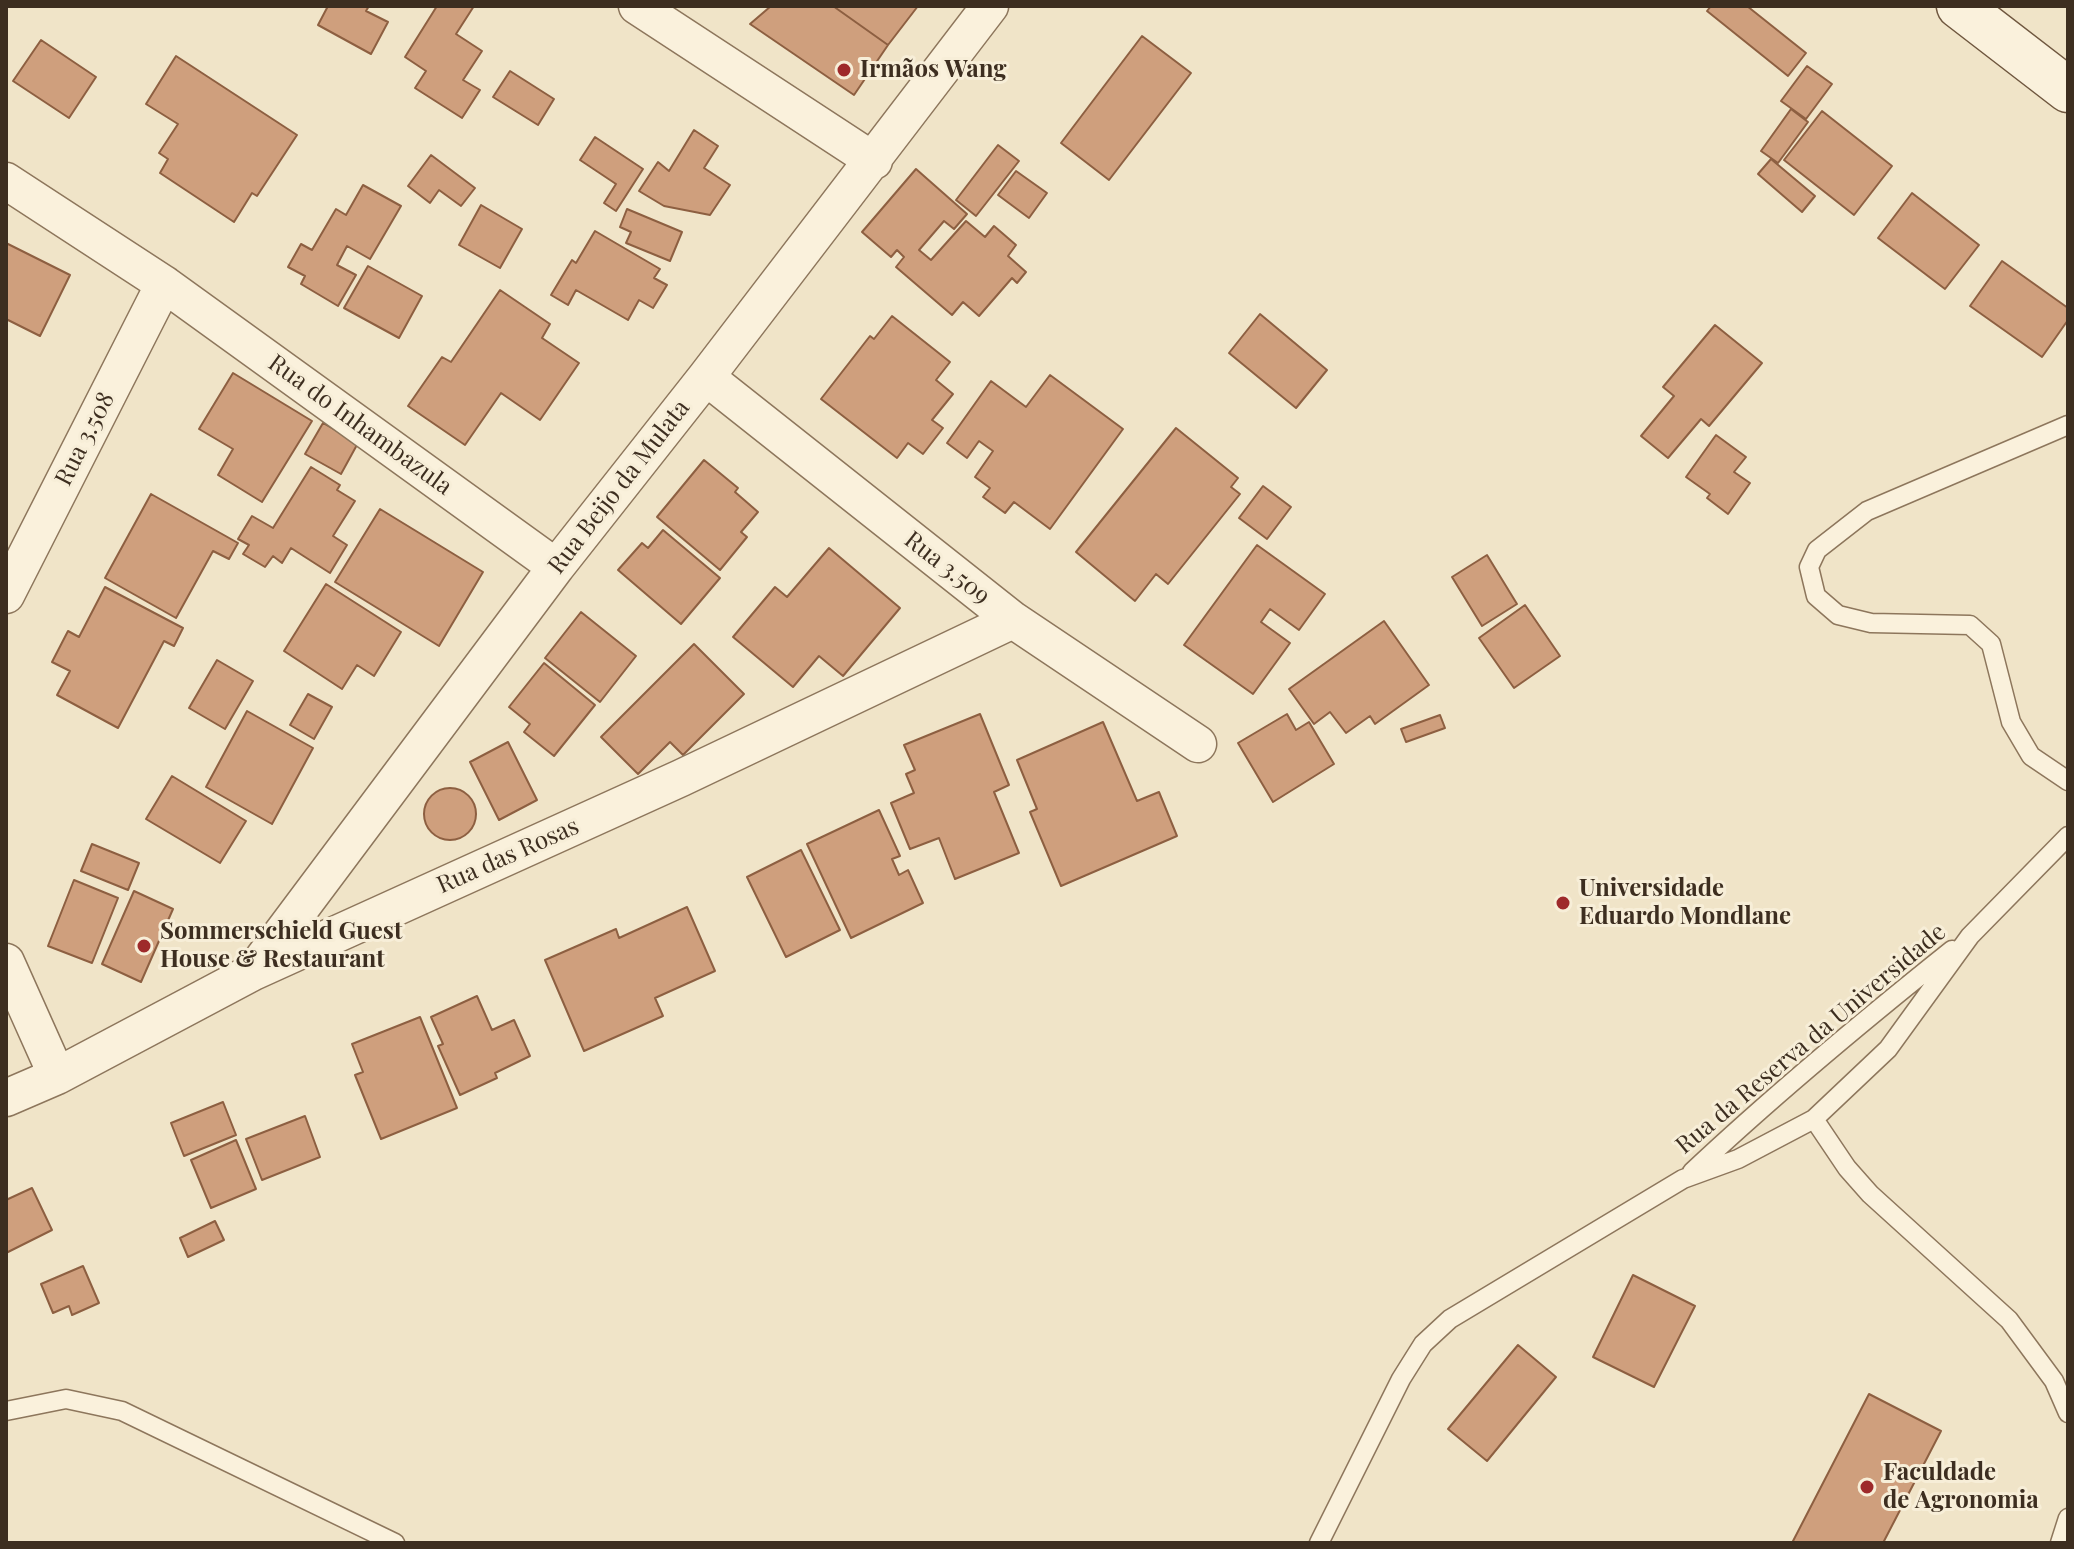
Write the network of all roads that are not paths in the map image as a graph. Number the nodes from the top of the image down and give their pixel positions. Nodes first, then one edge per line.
1 (637, 6) edge
2 (990, 6) edge
3 (1959, 6) edge
4 (2068, 90) edge
5 (874, 161) junction
6 (6, 181) edge
7 (164, 284) junction
8 (706, 377) junction
9 (2068, 425) edge
10 (556, 567) junction
11 (6, 595) edge
12 (1013, 620) junction
13 (1198, 744) dead end
14 (2068, 781) edge
15 (2068, 836) edge
16 (1970, 936) junction
17 (6, 962) edge
18 (253, 972) junction
19 (57, 1076) junction
20 (6, 1098) edge
21 (1814, 1119) junction
22 (1683, 1179) junction
23 (6, 1411) edge
24 (2068, 1413) edge
25 (2068, 1518) edge
26 (393, 1542) edge
27 (1319, 1543) edge
28 (2060, 1543) edge

1 - 5 street
2 - 5 street, Rua Beijo da Mulata
3 - 4 main road
5 - 8 street, Rua Beijo da Mulata
6 - 7 street, Rua do Inhambazula
7 - 10 street, Rua do Inhambazula
7 - 11 street, Rua 3.508
8 - 10 street, Rua Beijo da Mulata
8 - 12 street, Rua 3.509
9 - 14 lane
10 - 18 street, Rua Beijo da Mulata
12 - 13 street, Rua 3.509
12 - 18 street, Rua das Rosas
15 - 16 lane, Rua da Reserva da Universidade
16 - 21 lane, Rua da Reserva da Universidade
16 - 22 lane, Rua da Reserva da Universidade
17 - 19 street
18 - 19 street, Rua das Rosas
19 - 20 street, Rua das Rosas
21 - 22 lane, Rua da Reserva da Universidade
21 - 24 lane
22 - 27 lane, Rua da Reserva da Universidade
23 - 26 lane
25 - 28 lane

